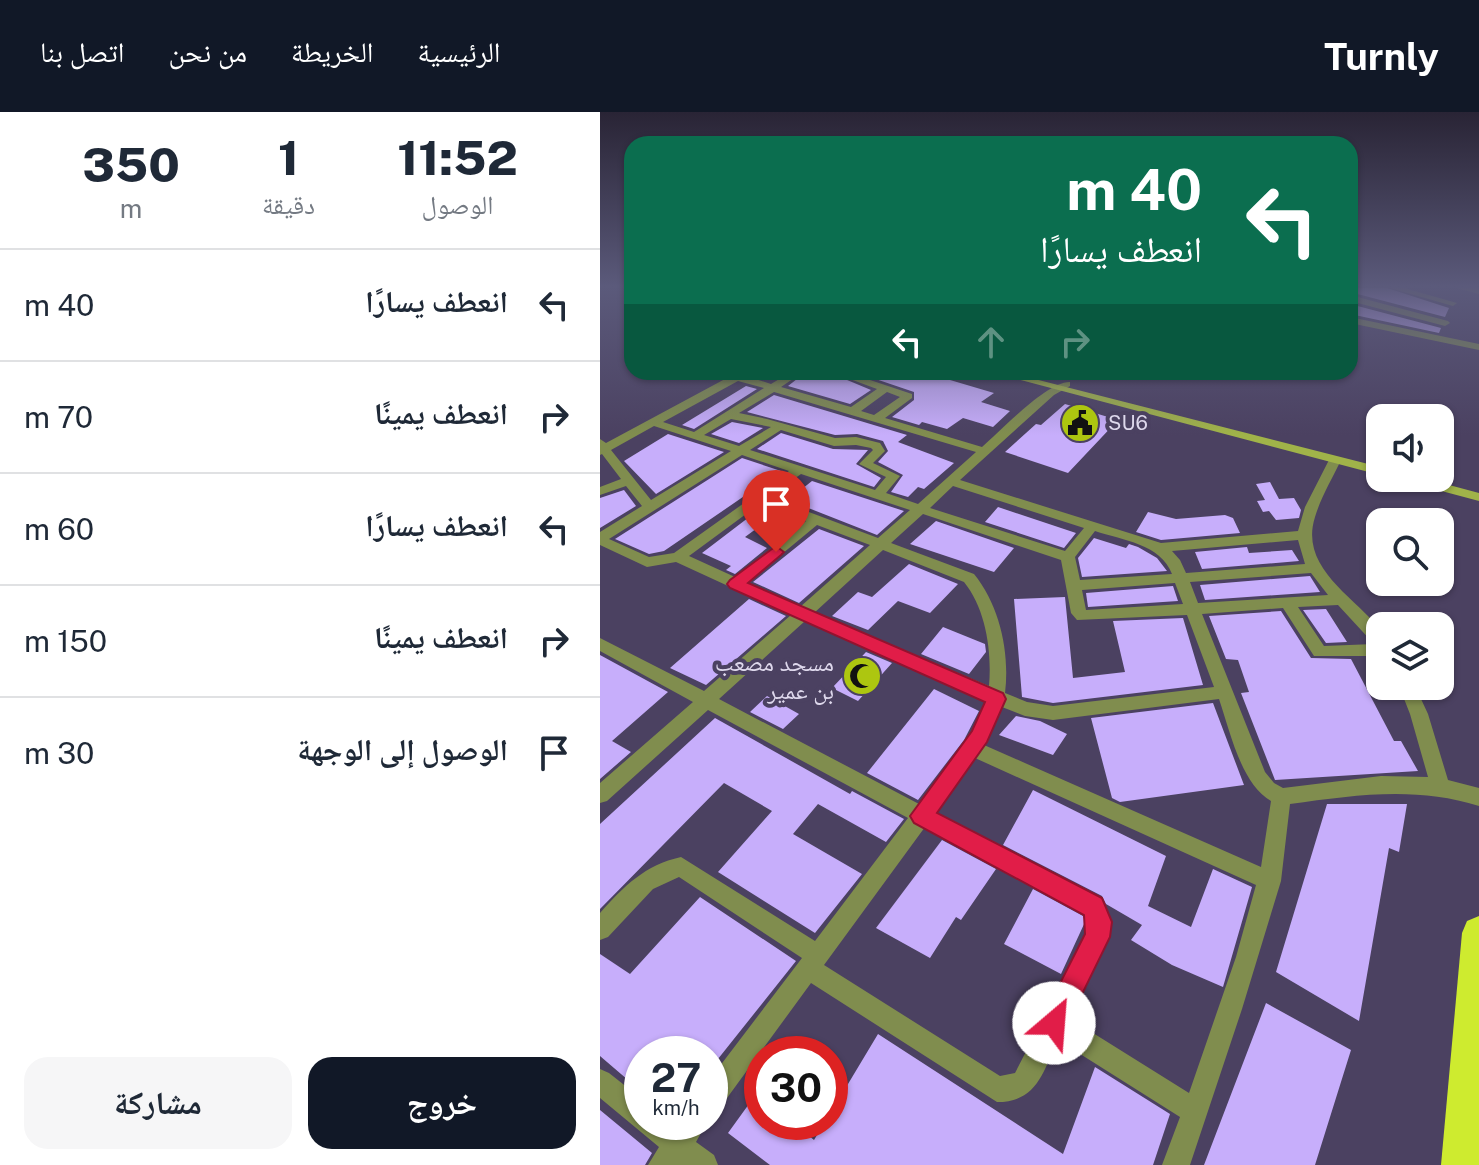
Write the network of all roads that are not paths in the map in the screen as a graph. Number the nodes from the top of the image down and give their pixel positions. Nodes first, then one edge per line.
1 (1430, 337) edge
2 (1439, 339) joint
3 (1479, 347) edge
4 (730, 380) edge
5 (756, 380) edge
6 (785, 380) edge
7 (861, 380) edge
8 (1028, 380) edge
9 (1039, 380) edge
10 (773, 387) junction
11 (1057, 387) junction
12 (886, 388) junction
13 (853, 411) junction
14 (729, 415) junction
15 (877, 418) junction
16 (655, 423) junction
17 (780, 426) junction
18 (695, 436) junction
19 (601, 448) edge
20 (742, 451) junction
21 (984, 451) junction
22 (1335, 460) junction
23 (1366, 461) edge
24 (1366, 468) edge
25 (800, 469) junction
26 (627, 481) junction
27 (949, 481) junction
28 (1454, 482) edge
29 (1479, 488) edge
30 (1454, 490) edge
31 (600, 491) edge
32 (878, 494) junction
33 (1479, 497) edge
34 (759, 498) junction
35 (650, 508) junction
36 (920, 508) junction
37 (816, 519) junction
38 (1092, 526) junction
39 (1304, 535) junction
40 (600, 539) edge
41 (881, 544) junction
42 (1160, 548) junction
43 (678, 557) junction
44 (1068, 557) junction
45 (1313, 568) junction
46 (1181, 579) junction
47 (736, 584) junction
48 (1072, 586) junction
49 (1343, 599) junction
50 (1287, 602) junction
51 (1193, 609) junction
52 (802, 614) junction
53 (1366, 624) edge
54 (600, 644) edge
55 (1366, 650) edge
56 (1225, 692) junction
57 (996, 699) junction
58 (1413, 700) edge
59 (706, 701) junction
60 (972, 748) junction
61 (1440, 785) junction
62 (600, 795) edge
63 (1281, 797) junction
64 (1479, 797) edge
65 (922, 816) junction
66 (1270, 881) junction
67 (600, 929) edge
68 (1479, 933) edge
69 (813, 962) junction
70 (1054, 1023) junction
71 (728, 1076) edge
72 (600, 1082) edge
73 (624, 1101) edge
74 (1195, 1112) junction
75 (670, 1155) edge
76 (704, 1165) edge
77 (1176, 1165) edge
78 (1461, 1165) edge

1 - 2 street
2 - 3 street
4 - 16 street
5 - 10 street
6 - 10 street
7 - 12 street
8 - 11 main road
9 - 11 main road
10 - 13 street
10 - 14 street
11 - 21 street
11 - 22 main road
11 - 23 main road
12 - 13 street
12 - 15 street
13 - 15 street
14 - 17 street
14 - 18 street
15 - 21 street
16 - 18 street
16 - 19 street
17 - 20 street
17 - 32 street
18 - 20 street
19 - 26 street
20 - 25 street
20 - 35 street
21 - 27 street
22 - 24 main road
22 - 39 street
25 - 32 street
25 - 34 street
26 - 31 street
26 - 35 street
27 - 36 street
27 - 38 street
28 - 29 main road
30 - 33 main road
32 - 36 street
34 - 37 street
34 - 43 street
35 - 40 street
36 - 41 street
36 - 44 street
37 - 41 street
37 - 47 street
38 - 42 street
38 - 44 street
39 - 42 street
39 - 45 street
40 - 43 street
41 - 52 street
41 - 57 street
42 - 46 street
43 - 47 street
44 - 48 street
45 - 46 street
45 - 49 street
46 - 48 street
46 - 51 street
47 - 52 street
48 - 51 street
49 - 50 street
49 - 53 street
50 - 51 street
50 - 55 street
51 - 56 street
52 - 57 street
52 - 59 street
54 - 59 street
56 - 57 street
56 - 63 street
57 - 60 street
58 - 61 street
59 - 62 street
59 - 65 street
60 - 65 street
60 - 66 street
61 - 63 street
61 - 64 street
63 - 66 street
65 - 69 street
65 - 70 street
66 - 74 street
67 - 69 street
68 - 78 highway
69 - 70 street
69 - 71 street
70 - 74 street
72 - 73 street
74 - 77 street
75 - 76 street

